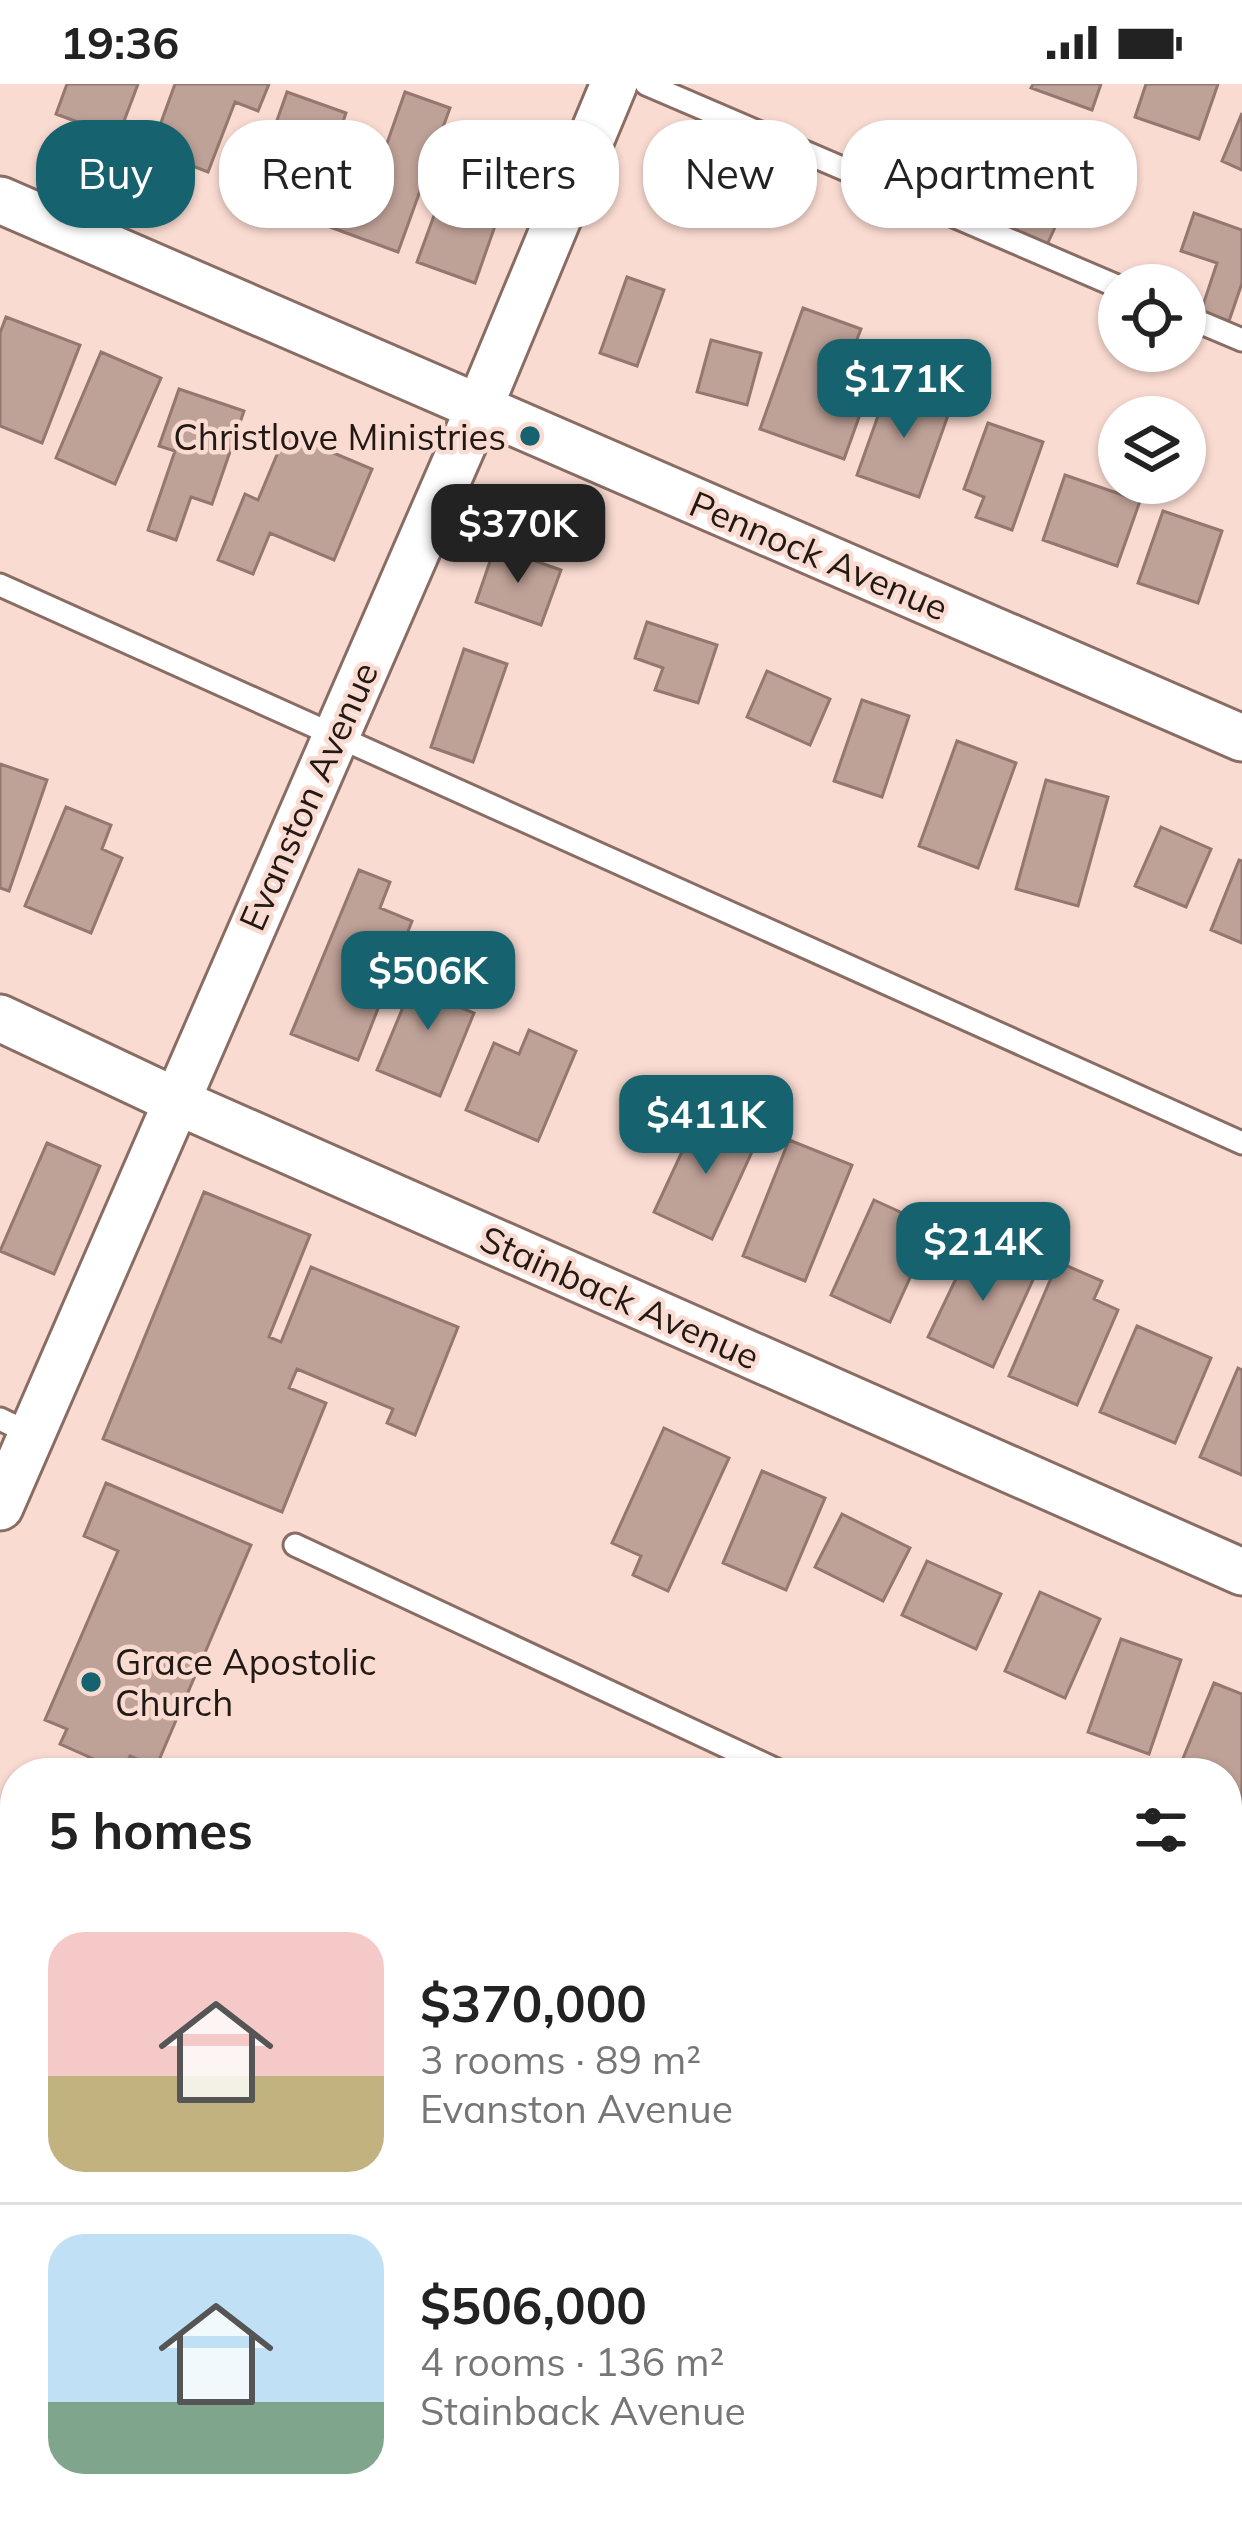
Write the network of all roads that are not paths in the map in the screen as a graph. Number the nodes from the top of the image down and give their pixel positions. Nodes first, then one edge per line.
1 (614, 84) edge
2 (646, 84) edge
3 (0, 200) edge
4 (1098, 278) edge
5 (1206, 325) edge
6 (1242, 340) edge
7 (479, 408) junction
8 (0, 585) edge
9 (334, 733) junction
10 (1242, 738) edge
11 (0, 1018) edge
12 (176, 1101) junction
13 (1242, 1142) edge
14 (16, 1426) edge
15 (0, 1507) edge
16 (295, 1545) dead end
17 (1242, 1572) edge
18 (751, 1758) edge

1 - 7 street, Evanston Avenue
2 - 4 lane
3 - 7 street, Pennock Avenue
5 - 6 lane
7 - 9 street, Evanston Avenue
7 - 10 street, Pennock Avenue
8 - 9 lane
9 - 12 street, Evanston Avenue
9 - 13 lane
11 - 12 street, Stainback Avenue
12 - 14 street, Evanston Avenue
12 - 17 street, Stainback Avenue
14 - 15 street, Evanston Avenue
16 - 18 lane

